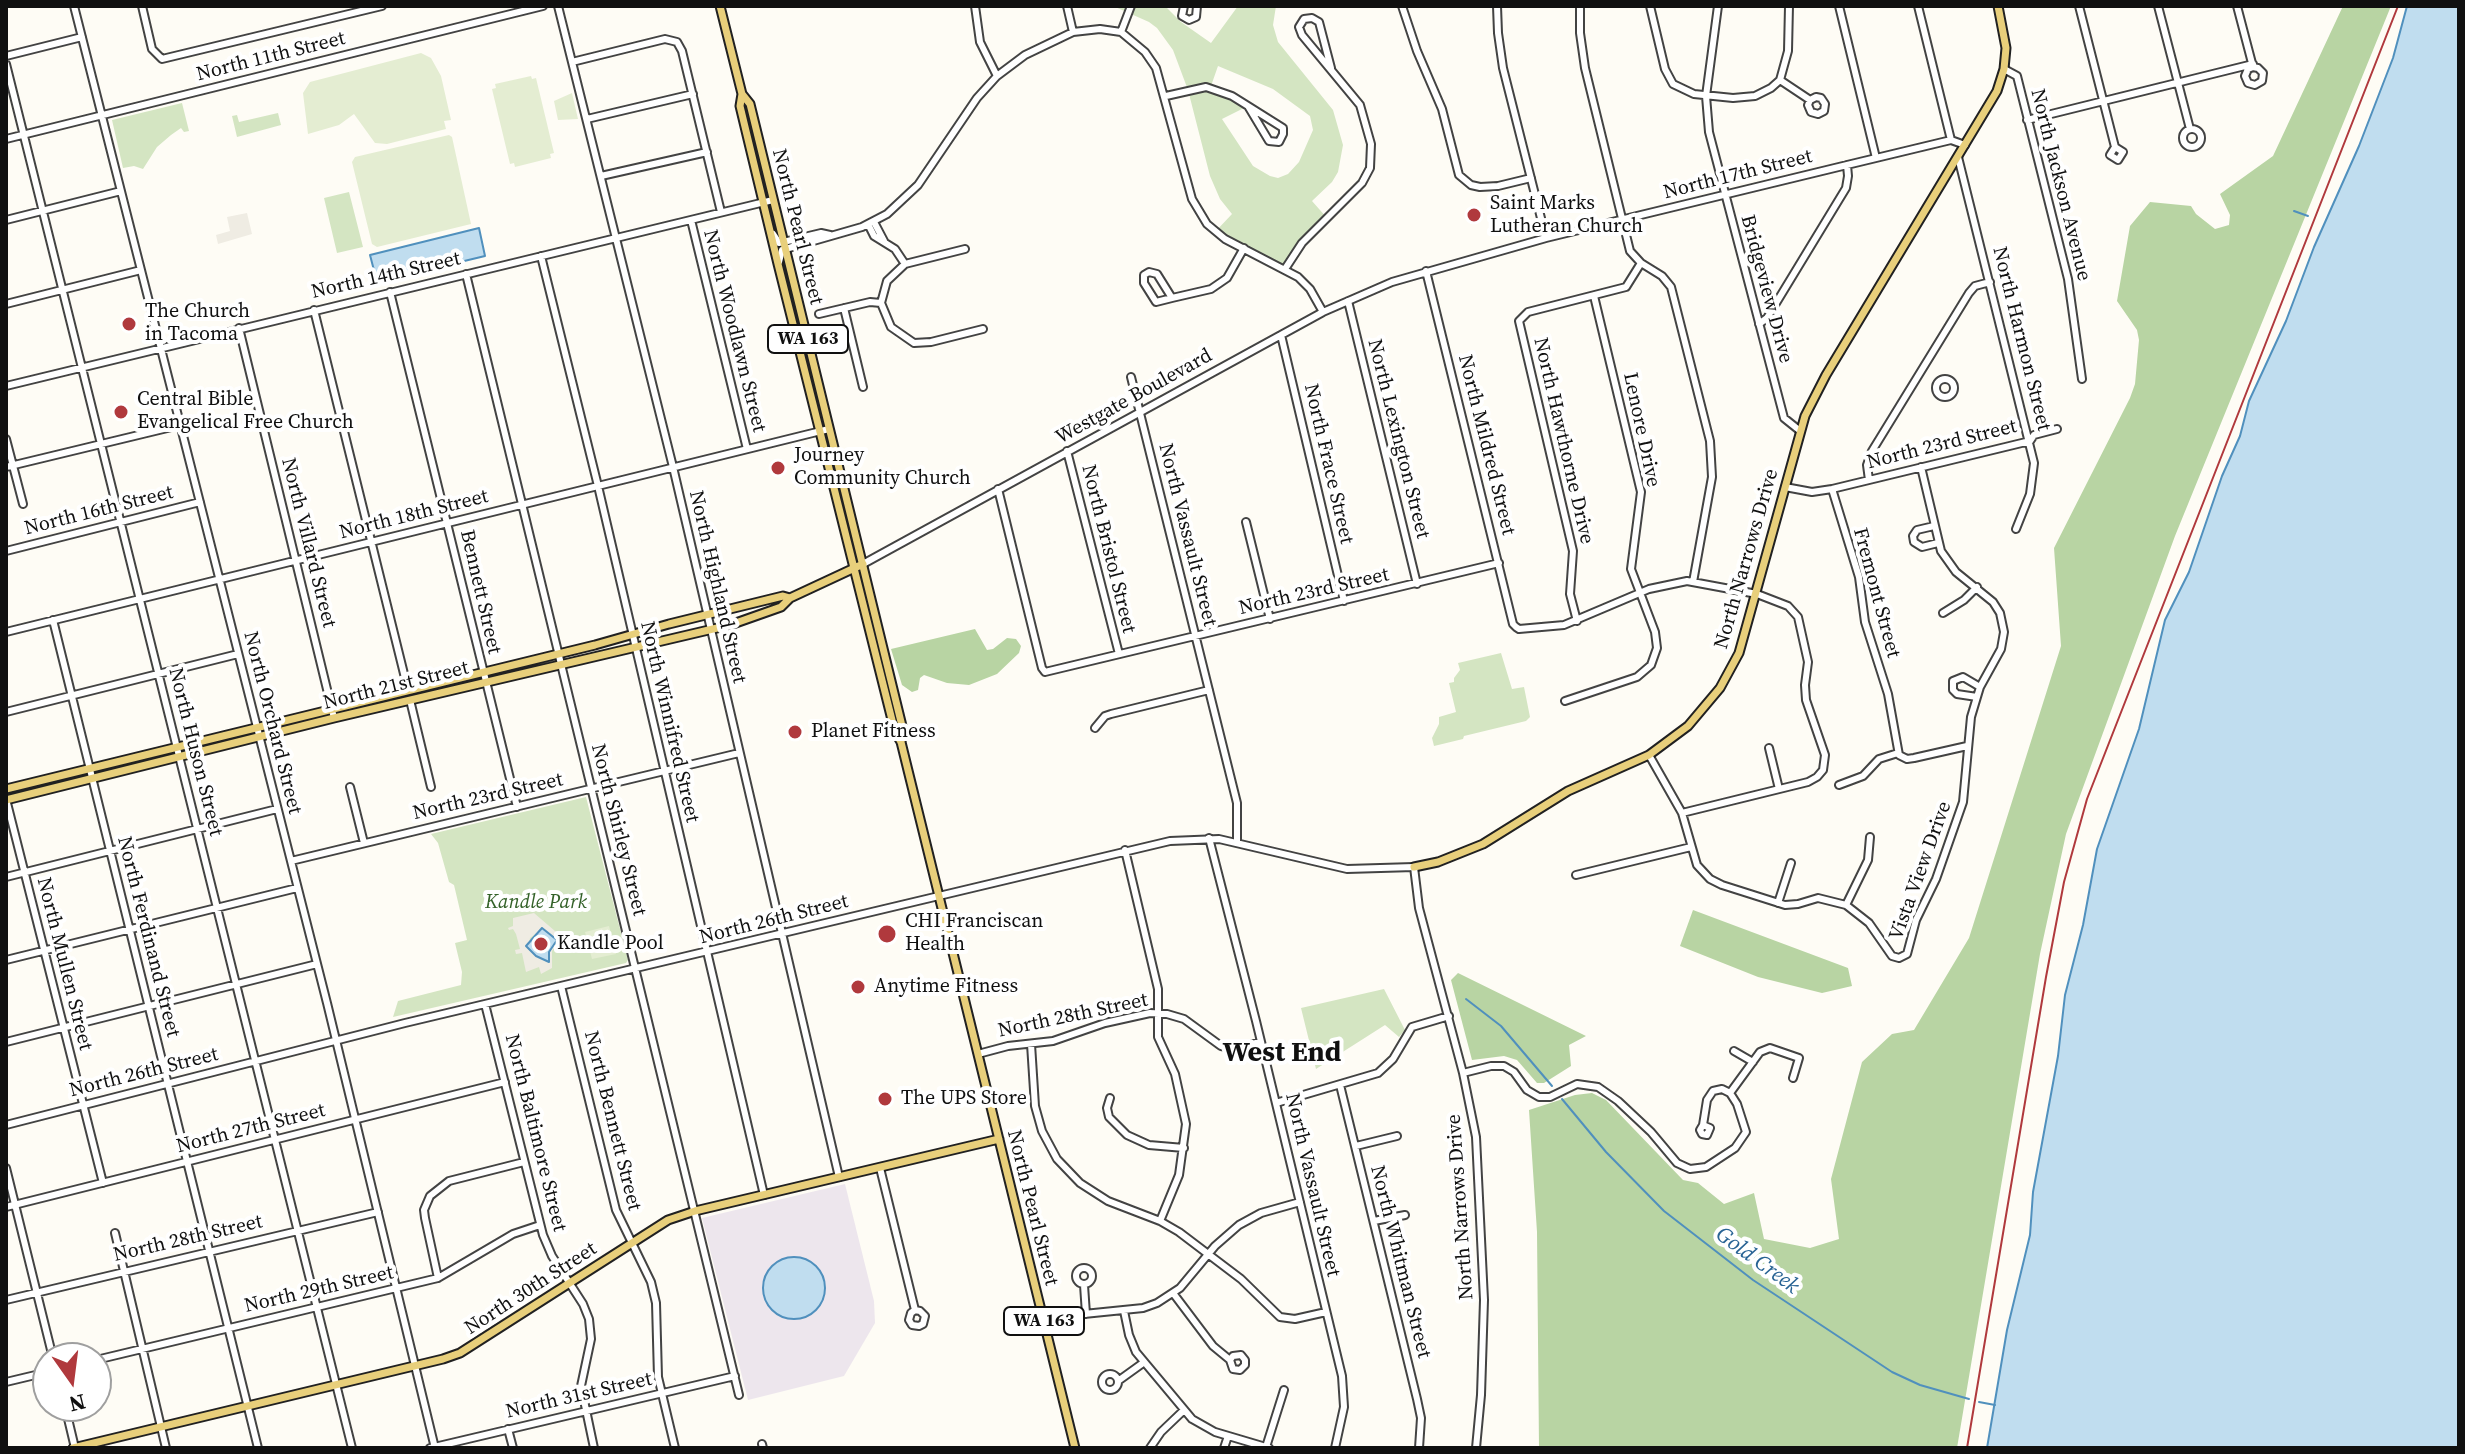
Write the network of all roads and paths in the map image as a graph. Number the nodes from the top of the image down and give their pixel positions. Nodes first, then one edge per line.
1 (74, 6) edge
2 (142, 6) edge
3 (330, 6) edge
4 (382, 6) edge
5 (543, 6) edge
6 (558, 6) edge
7 (720, 6) edge
8 (975, 6) edge
9 (1067, 6) edge
10 (1131, 6) edge
11 (1184, 6) edge
12 (1196, 6) edge
13 (1402, 6) edge
14 (1497, 6) edge
15 (1580, 6) edge
16 (1650, 6) edge
17 (1718, 6) edge
18 (1789, 6) edge
19 (1839, 6) edge
20 (1918, 6) edge
21 (1998, 6) edge
22 (2079, 6) edge
23 (2158, 6) edge
24 (2237, 6) edge
25 (333, 17) junction
26 (1073, 32) junction
27 (1121, 32) junction
28 (82, 37) junction
29 (6, 56) edge
30 (572, 62) junction
31 (6, 64) edge
32 (1331, 68) junction
33 (2004, 69) junction
34 (997, 76) junction
35 (1780, 80) junction
36 (2178, 82) junction
37 (693, 94) junction
38 (742, 94) junction
39 (1166, 96) junction
40 (1706, 96) junction
41 (1810, 100) dead end
42 (2103, 102) junction
43 (1248, 106) junction
44 (102, 115) junction
45 (587, 119) junction
46 (2027, 120) junction
47 (2190, 129) dead end
48 (23, 135) junction
49 (6, 139) edge
50 (1951, 140) junction
51 (1965, 145) junction
52 (2115, 147) dead end
53 (707, 152) junction
54 (1958, 157) junction
55 (1876, 158) junction
56 (1847, 165) junction
57 (601, 176) junction
58 (1531, 178) junction
59 (121, 191) junction
60 (1724, 194) junction
61 (773, 200) junction
62 (763, 202) junction
63 (42, 212) junction
64 (721, 212) junction
65 (6, 220) edge
66 (691, 220) junction
67 (1622, 220) junction
68 (871, 223) junction
69 (770, 229) junction
70 (616, 238) junction
71 (1546, 238) junction
72 (785, 245) junction
73 (1244, 248) junction
74 (965, 249) dead end
75 (541, 256) junction
76 (1641, 263) junction
77 (778, 264) junction
78 (905, 264) junction
79 (1285, 269) junction
80 (141, 270) junction
81 (1426, 271) junction
82 (466, 274) junction
83 (1990, 282) junction
84 (63, 290) junction
85 (390, 292) junction
86 (1594, 296) junction
87 (1172, 298) junction
88 (1348, 301) junction
89 (881, 303) junction
90 (6, 304) edge
91 (844, 308) junction
92 (314, 310) junction
93 (1323, 312) junction
94 (819, 314) dead end
95 (1759, 324) junction
96 (239, 328) junction
97 (983, 329) dead end
98 (1281, 335) junction
99 (161, 348) junction
100 (81, 367) junction
101 (1920, 374) junction
102 (1131, 377) dead end
103 (2082, 379) dead end
104 (1937, 384) dead end
105 (6, 386) edge
106 (863, 387) dead end
107 (1140, 411) junction
108 (180, 425) junction
109 (2057, 429) dead end
110 (825, 430) junction
111 (1799, 430) junction
112 (6, 439) edge
113 (2030, 441) junction
114 (100, 444) junction
115 (747, 449) junction
116 (1067, 451) junction
117 (9, 466) edge
118 (673, 467) junction
119 (1921, 467) junction
120 (1869, 480) junction
121 (598, 486) junction
122 (1785, 487) junction
123 (998, 489) junction
124 (1832, 489) junction
125 (200, 502) junction
126 (23, 504) dead end
127 (522, 504) junction
128 (120, 521) junction
129 (1246, 522) dead end
130 (447, 523) junction
131 (1934, 526) junction
132 (2016, 529) dead end
133 (371, 542) junction
134 (1938, 543) junction
135 (6, 551) edge
136 (295, 560) junction
137 (1499, 563) junction
138 (859, 566) junction
139 (219, 579) junction
140 (1693, 582) junction
141 (1417, 584) junction
142 (1977, 587) junction
143 (1639, 594) junction
144 (1757, 594) junction
145 (790, 598) junction
146 (140, 599) junction
147 (1344, 601) junction
148 (1943, 613) dead end
149 (708, 615) junction
150 (1270, 619) junction
151 (53, 620) junction
152 (1577, 621) junction
153 (711, 630) junction
154 (6, 632) edge
155 (632, 635) junction
156 (1196, 636) junction
157 (635, 647) junction
158 (238, 654) junction
159 (559, 654) junction
160 (1119, 654) junction
161 (561, 664) junction
162 (483, 672) junction
163 (159, 674) junction
164 (485, 681) junction
165 (1980, 687) junction
166 (408, 690) junction
167 (1209, 690) junction
168 (72, 696) junction
169 (1977, 697) junction
170 (410, 700) junction
171 (1565, 701) dead end
172 (332, 708) junction
173 (6, 712) edge
174 (334, 718) junction
175 (256, 726) junction
176 (1095, 728) dead end
177 (259, 737) junction
178 (177, 746) junction
179 (1967, 746) junction
180 (1769, 748) dead end
181 (739, 753) junction
182 (1649, 755) junction
183 (1900, 755) junction
184 (179, 756) junction
185 (90, 768) junction
186 (664, 772) junction
187 (93, 778) junction
188 (1839, 785) dead end
189 (350, 787) dead end
190 (431, 787) dead end
191 (6, 789) edge
192 (591, 789) junction
193 (1779, 789) junction
194 (6, 800) edge
195 (517, 807) junction
196 (277, 809) junction
197 (1682, 813) junction
198 (197, 829) junction
199 (1870, 837) dead end
200 (1209, 838) junction
201 (1237, 842) junction
202 (364, 843) junction
203 (1691, 847) junction
204 (1125, 850) junction
205 (110, 851) junction
206 (291, 861) junction
207 (1791, 863) dead end
208 (1414, 867) junction
209 (24, 873) junction
210 (1576, 875) dead end
211 (6, 877) edge
212 (297, 888) junction
213 (939, 895) junction
214 (1778, 903) junction
215 (1846, 905) junction
216 (217, 907) junction
217 (130, 928) junction
218 (781, 934) junction
219 (43, 950) junction
220 (706, 953) junction
221 (6, 960) edge
222 (317, 964) junction
223 (636, 969) junction
224 (236, 984) junction
225 (561, 986) junction
226 (485, 1004) junction
227 (149, 1006) junction
228 (1157, 1013) junction
229 (1449, 1016) junction
230 (63, 1027) junction
231 (336, 1041) junction
232 (6, 1042) edge
233 (1261, 1042) junction
234 (1031, 1044) junction
235 (1734, 1051) dead end
236 (978, 1054) junction
237 (255, 1062) junction
238 (1753, 1062) junction
239 (1463, 1073) junction
240 (1793, 1078) dead end
241 (505, 1082) junction
242 (168, 1084) junction
243 (1340, 1085) junction
244 (1730, 1093) junction
245 (1110, 1098) dead end
246 (1276, 1103) junction
247 (83, 1105) junction
248 (355, 1119) junction
249 (6, 1125) edge
250 (1703, 1125) dead end
251 (1397, 1136) dead end
252 (274, 1139) junction
253 (999, 1139) junction
254 (1356, 1146) junction
255 (1184, 1148) junction
256 (188, 1161) junction
257 (524, 1162) junction
258 (6, 1168) edge
259 (880, 1168) junction
260 (839, 1177) junction
261 (103, 1183) junction
262 (764, 1195) junction
263 (1300, 1202) junction
264 (15, 1205) junction
265 (6, 1207) edge
266 (695, 1211) junction
267 (378, 1212) junction
268 (1405, 1215) dead end
269 (1160, 1221) junction
270 (1374, 1221) junction
271 (540, 1225) junction
272 (297, 1230) junction
273 (115, 1233) dead end
274 (632, 1242) junction
275 (210, 1250) junction
276 (1208, 1254) junction
277 (124, 1271) junction
278 (438, 1278) junction
279 (570, 1283) junction
280 (1084, 1285) dead end
281 (396, 1289) junction
282 (37, 1293) junction
283 (1173, 1293) junction
284 (6, 1300) edge
285 (317, 1307) junction
286 (915, 1310) dead end
287 (1124, 1311) junction
288 (1326, 1312) junction
289 (1086, 1314) junction
290 (1044, 1323) junction
291 (229, 1328) junction
292 (49, 1342) edge
293 (142, 1349) junction
294 (112, 1356) edge
295 (1230, 1360) dead end
296 (1143, 1363) junction
297 (415, 1366) junction
298 (32, 1376) edge
299 (735, 1376) junction
300 (1118, 1381) dead end
301 (6, 1382) edge
302 (336, 1385) junction
303 (1284, 1390) dead end
304 (661, 1393) junction
305 (739, 1395) dead end
306 (248, 1406) junction
307 (1184, 1410) junction
308 (585, 1411) junction
309 (68, 1422) edge
310 (161, 1427) junction
311 (508, 1429) junction
312 (1228, 1436) junction
313 (1267, 1447) edge
314 (74, 1448) edge
315 (166, 1448) edge
316 (258, 1448) edge
317 (352, 1448) edge
318 (433, 1448) edge
319 (513, 1448) edge
320 (594, 1448) edge
321 (675, 1448) edge
322 (1075, 1448) edge
323 (1150, 1448) edge
324 (1224, 1448) edge
325 (1335, 1448) edge
326 (1419, 1448) edge
327 (1476, 1448) edge

1 - 28 street, North Orchard Street
2 - 25 street
3 - 25 street
4 - 25 street
5 - 44 street, North 11th Street
6 - 30 street, North Highland Street
7 - 38 main road, North Pearl Street / WA 163
8 - 34 street
9 - 26 street
10 - 27 street
11 - 12 street
13 - 58 street
14 - 58 street
15 - 67 street
16 - 40 street
17 - 40 street, Bridgeview Drive
18 - 35 street
19 - 55 street
20 - 50 street
21 - 33 main road, North Jackson Avenue
22 - 42 street
23 - 36 street
24 - 36 street
26 - 27 street
26 - 34 street
27 - 39 street
28 - 29 street
28 - 44 street, North Orchard Street
30 - 37 street, North Woodlawn Street
30 - 45 street, North Highland Street
31 - 48 street, North Huson Street
32 - 32 street
32 - 79 street
33 - 46 street, North Jackson Avenue
33 - 51 main road, North Narrows Drive
34 - 68 street
35 - 40 street
35 - 41 street
36 - 42 street
36 - 47 street
37 - 45 street
37 - 53 street, North Woodlawn Street
38 - 61 main road, North Pearl Street / WA 163
38 - 62 main road, North Pearl Street / WA 163
39 - 43 street
39 - 73 street
40 - 60 street, Bridgeview Drive
42 - 46 street
42 - 52 street
43 - 43 street
44 - 48 street, North 11th Street
44 - 59 street, North Orchard Street
45 - 57 street, North Highland Street
46 - 103 street, North Jackson Avenue
48 - 49 street, North 11th Street
48 - 63 street, North Huson Street
50 - 51 street
50 - 55 street, North 17th Street
51 - 54 main road, North Narrows Drive
53 - 57 street
53 - 64 street, North Woodlawn Street
54 - 83 street, North Harmon Street
54 - 111 main road, North Narrows Drive
55 - 56 street, North 17th Street
56 - 60 street, North 17th Street
56 - 95 street
57 - 70 street, North Highland Street
58 - 71 street
59 - 63 street
59 - 80 street, North Orchard Street
60 - 67 street, North 17th Street
60 - 95 street, Bridgeview Drive
61 - 62 street, North 14th Street
61 - 72 main road, North Pearl Street / WA 163
62 - 64 street, North 14th Street
62 - 69 main road, North Pearl Street / WA 163
63 - 65 street
63 - 84 street, North Huson Street
64 - 66 street, North 14th Street
66 - 70 street, North 14th Street
66 - 115 street, North Woodlawn Street
67 - 71 street, North 17th Street
67 - 76 street
68 - 72 street
68 - 78 street
69 - 72 street
69 - 77 main road, North Pearl Street / WA 163
70 - 75 street, North 14th Street
70 - 118 street, North Highland Street
71 - 81 street, North 17th Street
72 - 77 street
72 - 110 main road, North Pearl Street / WA 163
73 - 79 street
73 - 87 street
74 - 78 street
75 - 82 street, North 14th Street
75 - 121 street, North Winnifred Street
76 - 86 street
76 - 140 street
77 - 110 main road, North Pearl Street / WA 163
78 - 89 street
79 - 93 street
80 - 84 street
80 - 99 street, North Orchard Street
81 - 88 street, Westgate Boulevard
81 - 137 street, North Mildred Street
82 - 85 street, North 14th Street
82 - 127 street, North Shirley Street
83 - 101 street
83 - 113 street, North Harmon Street
84 - 90 street
84 - 100 street, North Huson Street
85 - 92 street, North 14th Street
85 - 130 street, Bennett Street
86 - 143 street, Lenore Drive
86 - 152 street, North Hawthorne Drive
87 - 87 street
88 - 93 street, Westgate Boulevard
88 - 141 street, North Lexington Street
89 - 91 street
89 - 97 street
91 - 94 street
91 - 106 street
92 - 96 street, North 14th Street
92 - 133 street
93 - 98 street, Westgate Boulevard
95 - 111 street, Bridgeview Drive
96 - 99 street, North 14th Street
96 - 136 street, North Villard Street
98 - 107 street, Westgate Boulevard
98 - 147 street, North Frace Street
99 - 100 street, North 14th Street
99 - 108 street, North Orchard Street
100 - 105 street, North 14th Street
100 - 114 street, North Huson Street
101 - 104 street
101 - 120 street
102 - 107 street, North Vassault Street
107 - 116 street, Westgate Boulevard
107 - 156 street, North Vassault Street
108 - 114 street
108 - 125 street, North Orchard Street
109 - 113 street, North 23rd Street
110 - 115 street, North 18th Street
110 - 138 main road, North Pearl Street / WA 163
111 - 122 main road, North Narrows Drive
112 - 117 street
113 - 119 street, North 23rd Street
113 - 132 street, North Harmon Street
114 - 117 street
114 - 128 street, North Huson Street
115 - 118 street, North 18th Street
116 - 123 street, Westgate Boulevard
116 - 160 street, North Bristol Street
117 - 126 street
118 - 121 street, North 18th Street
118 - 149 street, North Highland Street
119 - 120 street, North 23rd Street
119 - 131 street, Vista View Drive
120 - 124 street, North 23rd Street
121 - 127 street, North 18th Street
121 - 155 street, North Winnifred Street
122 - 124 street, North 23rd Street
122 - 144 main road, North Narrows Drive
123 - 138 street, Westgate Boulevard
123 - 160 street, North 23rd Street
124 - 183 street, Fremont Street
125 - 128 street, North 16th Street
125 - 139 street, North Orchard Street
127 - 130 street, North 18th Street
127 - 159 street, North Shirley Street
128 - 135 street, North 16th Street
128 - 146 street, North Huson Street
129 - 150 street
130 - 133 street, North 18th Street
130 - 162 street, Bennett Street
131 - 134 street, Vista View Drive
131 - 134 street, Vista View Drive
133 - 136 street, North 18th Street
133 - 166 street
134 - 142 street, Vista View Drive
136 - 139 street, North 18th Street
136 - 172 street, North Villard Street
137 - 141 street, North 23rd Street
137 - 152 street, North Mildred Street
138 - 145 main road, North 21st Street
138 - 213 main road, North Pearl Street / WA 163
139 - 146 street, North 18th Street
139 - 158 street, North Orchard Street
140 - 143 street
140 - 144 street
141 - 147 street, North 23rd Street
142 - 148 street
142 - 165 street, Vista View Drive
143 - 152 street
143 - 171 street, Lenore Drive
144 - 182 main road, North Narrows Drive
144 - 193 street
145 - 149 main road, North 21st Street
145 - 153 main road, North 21st Street
146 - 151 street, North 18th Street
146 - 163 street, North Huson Street
147 - 150 street, North 23rd Street
149 - 153 street, North Highland Street
149 - 155 main road, North 21st Street
150 - 156 street, North 23rd Street
151 - 154 street, North 18th Street
151 - 168 street, North Ferdinand Street
153 - 157 main road, North 21st Street
153 - 181 street, North Highland Street
155 - 157 street, North Winnifred Street
155 - 159 main road, North 21st Street
156 - 160 street, North 23rd Street
156 - 167 street, North Vassault Street
157 - 161 main road, North 21st Street
157 - 186 street, North Winnifred Street
158 - 163 street
158 - 175 street, North Orchard Street
159 - 161 street, North Shirley Street
159 - 162 main road, North 21st Street
161 - 164 main road, North 21st Street
161 - 192 street, North Shirley Street
162 - 164 street, Bennett Street
162 - 166 main road, North 21st Street
163 - 168 street
163 - 178 street, North Huson Street
164 - 170 main road, North 21st Street
164 - 195 street, Bennett Street
165 - 169 street, Vista View Drive
165 - 169 street
166 - 172 main road, North 21st Street
167 - 176 street
167 - 201 street, North Vassault Street
168 - 173 street
168 - 185 street, North Ferdinand Street
169 - 179 street, Vista View Drive
170 - 174 main road, North 21st Street
170 - 190 street
172 - 174 street, North Villard Street
172 - 175 main road, North 21st Street
174 - 177 main road, North 21st Street
175 - 177 street, North Orchard Street
175 - 178 main road, North 21st Street
177 - 184 main road, North 21st Street
177 - 196 street, North Orchard Street
178 - 184 street, North Huson Street
178 - 185 main road, North 21st Street
179 - 183 street
179 - 215 street, Vista View Drive
180 - 193 street
181 - 186 street, North 23rd Street
181 - 218 street, North Highland Street
182 - 197 street
182 - 208 main road, North Narrows Drive
183 - 188 street
184 - 187 main road, North 21st Street
184 - 198 street, North Huson Street
185 - 187 street, North Ferdinand Street
185 - 191 main road, North 21st Street
186 - 192 street, North 23rd Street
186 - 220 street, North Winnifred Street
187 - 194 main road, North 21st Street
187 - 205 street, North Ferdinand Street
189 - 202 street
192 - 195 street, North 23rd Street
192 - 223 street, North Shirley Street
193 - 197 street
194 - 209 street, North Mullen Street
195 - 202 street, North 23rd Street
196 - 198 street
196 - 206 street, North Orchard Street
197 - 203 street
198 - 205 street
198 - 216 street, North Huson Street
199 - 215 street
200 - 201 street, North 26th Street
200 - 204 street, North 26th Street
200 - 233 street, North Vassault Street
201 - 208 street, North 26th Street
202 - 206 street, North 23rd Street
203 - 210 street
203 - 214 street
204 - 213 street, North 26th Street
204 - 228 street
205 - 209 street
205 - 217 street, North Ferdinand Street
206 - 212 street, North Orchard Street
207 - 214 street
208 - 229 street, North Narrows Drive
209 - 211 street
209 - 219 street, North Mullen Street
212 - 216 street
212 - 222 street, North Orchard Street
213 - 218 street, North 26th Street
213 - 236 main road, North Pearl Street / WA 163
214 - 215 street
216 - 217 street
216 - 224 street, North Huson Street
217 - 219 street
217 - 227 street, North Ferdinand Street
218 - 220 street, North 26th Street
218 - 260 street, North Highland Street
219 - 221 street
219 - 230 street, North Mullen Street
220 - 223 street, North 26th Street
220 - 262 street, North Winnifred Street
222 - 224 street
222 - 231 street, North Orchard Street
223 - 225 street, North 26th Street
223 - 266 street, North Shirley Street
224 - 227 street
224 - 237 street, North Huson Street
225 - 226 street, North 26th Street
225 - 274 street, North Bennett Street
226 - 231 street, North 26th Street
226 - 241 street, North Baltimore Street
227 - 230 street
227 - 242 street, North Ferdinand Street
228 - 233 street, North 28th Street
228 - 234 street, North 28th Street
228 - 255 street
229 - 239 street, North Narrows Drive
229 - 243 street
230 - 232 street
230 - 247 street, North Mullen Street
231 - 237 street, North 26th Street
231 - 248 street, North Orchard Street
233 - 246 street, North Vassault Street
234 - 236 street, North 28th Street
234 - 269 street
235 - 238 street
236 - 253 main road, North Pearl Street / WA 163
237 - 242 street, North 26th Street
237 - 252 street, North Huson Street
238 - 240 street
238 - 244 street
239 - 244 street
239 - 327 street, North Narrows Drive
241 - 248 street, North 27th Street
241 - 257 street, North Baltimore Street
242 - 247 street, North 26th Street
242 - 256 street, North Ferdinand Street
243 - 246 street
243 - 254 street, North Whitman Street
244 - 250 street
245 - 255 street
246 - 263 street, North Vassault Street
247 - 249 street, North 26th Street
247 - 261 street, North Mullen Street
248 - 252 street, North 27th Street
248 - 267 street, North Orchard Street
251 - 254 street
252 - 256 street, North 27th Street
252 - 272 street, North Huson Street
253 - 259 main road, North 30th Street
253 - 290 main road, North Pearl Street / WA 163
254 - 270 street, North Whitman Street
255 - 269 street
256 - 261 street, North 27th Street
256 - 275 street, North Ferdinand Street
257 - 271 street, North Baltimore Street
257 - 278 street
258 - 264 street
259 - 260 main road, North 30th Street
259 - 286 street
260 - 262 main road, North 30th Street
261 - 264 street, North 27th Street
262 - 266 main road, North 30th Street
263 - 276 street
263 - 288 street, North Vassault Street
264 - 265 street, North 27th Street
264 - 282 street
266 - 274 main road, North 30th Street
266 - 299 street, North Shirley Street
267 - 272 street, North 28th Street
267 - 281 street, North Orchard Street
268 - 270 street
269 - 276 street
270 - 326 street, North Whitman Street
271 - 278 street, North 29th Street
271 - 279 street, North Baltimore Street
272 - 275 street, North 28th Street
272 - 285 street, North Huson Street
273 - 277 street
274 - 279 main road, North 30th Street
274 - 304 street, North Bennett Street
275 - 277 street, North 28th Street
275 - 291 street, North Ferdinand Street
276 - 283 street
276 - 288 street
277 - 282 street, North 28th Street
277 - 293 street
278 - 281 street, North 29th Street
279 - 297 main road, North 30th Street
279 - 308 street, North Baltimore Street
280 - 289 street
281 - 285 street, North 29th Street
281 - 297 street, North Orchard Street
282 - 284 street, North 28th Street
282 - 292 street
283 - 287 street
283 - 295 street
285 - 291 street, North 29th Street
285 - 302 street, North Huson Street
287 - 289 street
287 - 296 street
288 - 325 street, North Vassault Street
289 - 290 street
290 - 322 main road, North Pearl Street / WA 163
291 - 293 street, North 29th Street
291 - 306 street, North Ferdinand Street
293 - 294 street, North 29th Street
293 - 310 street
296 - 300 street
296 - 307 street
297 - 302 main road, North 30th Street
297 - 318 street, North Orchard Street
298 - 301 street
299 - 304 street, North 31st Street
299 - 305 street, North Shirley Street
302 - 306 main road, North 30th Street
302 - 317 street, North Huson Street
303 - 313 street
304 - 308 street, North 31st Street
304 - 321 street, North Bennett Street
306 - 310 main road, North 30th Street
306 - 316 street, North Ferdinand Street
307 - 312 street
307 - 323 street
308 - 311 street, North 31st Street
308 - 320 street, North Baltimore Street
309 - 314 street
310 - 314 main road, North 30th Street
310 - 315 street
311 - 318 street, North 31st Street
311 - 319 street
312 - 313 street
312 - 324 street

